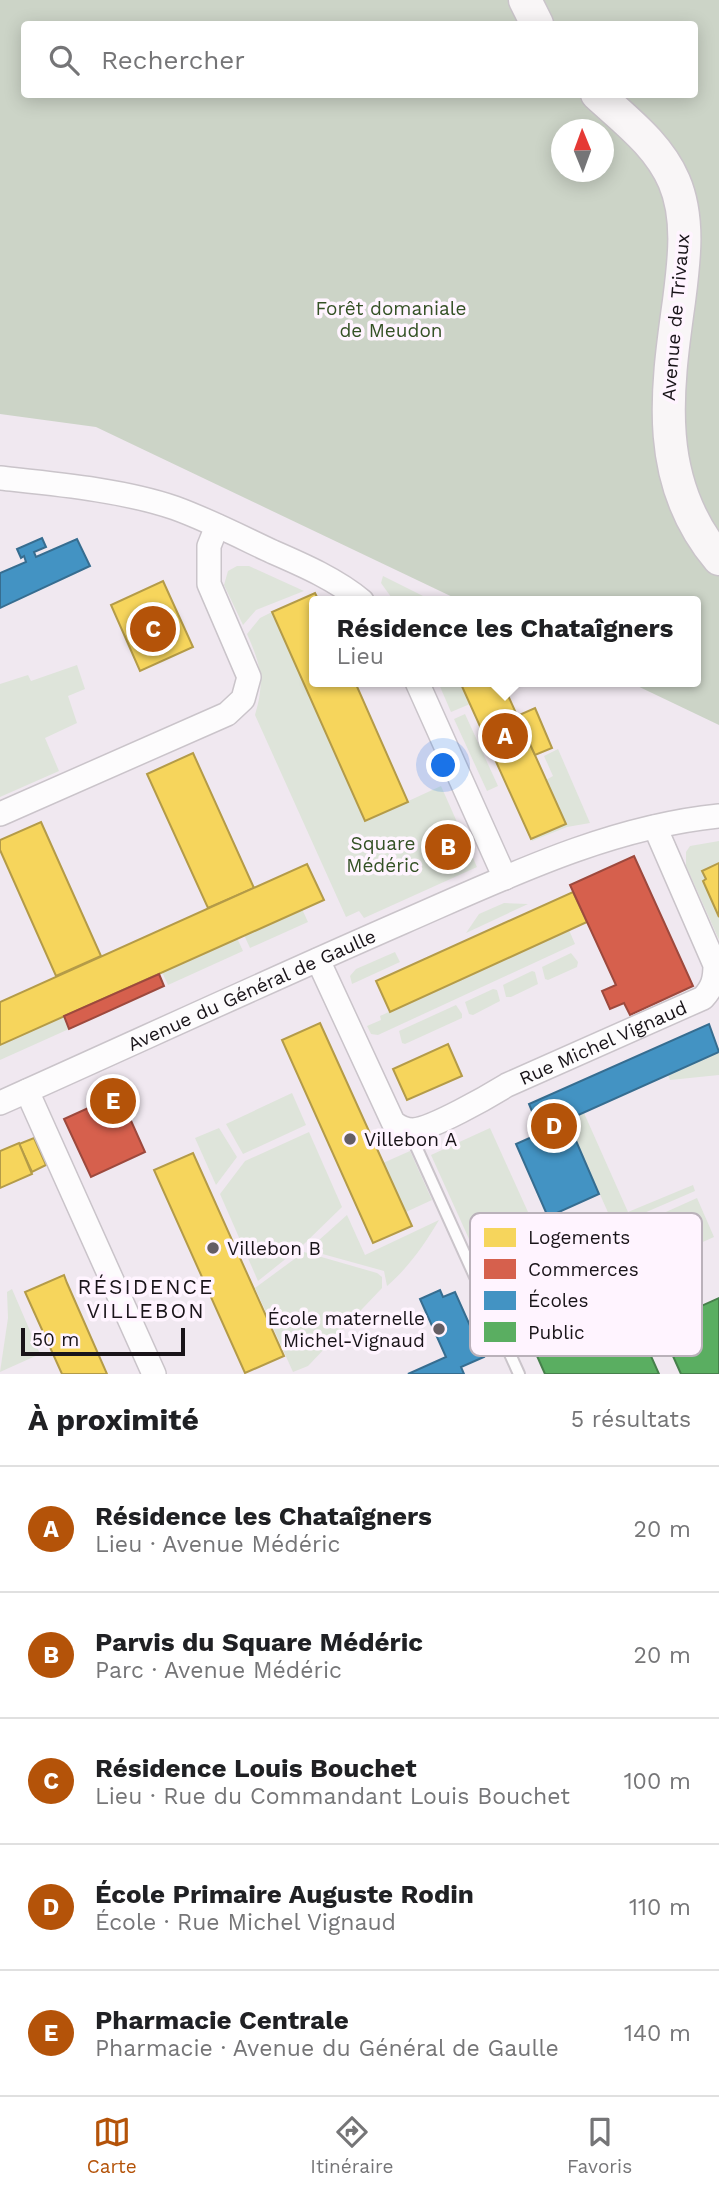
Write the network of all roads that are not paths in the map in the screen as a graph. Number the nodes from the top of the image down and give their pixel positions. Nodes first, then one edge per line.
1 (524, 0) edge
2 (535, 21) edge
3 (601, 98) edge
4 (0, 478) edge
5 (217, 526) junction
6 (719, 559) edge
7 (356, 596) edge
8 (418, 687) edge
9 (0, 814) edge
10 (719, 816) edge
11 (654, 827) junction
12 (505, 878) junction
13 (318, 960) junction
14 (27, 1091) junction
15 (0, 1103) edge
16 (409, 1130) junction
17 (470, 1265) edge
18 (511, 1356) edge
19 (154, 1374) edge
20 (519, 1374) edge

1 - 2 main road
3 - 6 main road, Avenue de Trivaux
4 - 5 street
5 - 7 street
5 - 9 street
8 - 12 street
10 - 11 street, Avenue du Général de Gaulle
11 - 12 street, Avenue du Général de Gaulle
11 - 16 street, Rue Michel Vignaud
12 - 13 street, Avenue du Général de Gaulle
13 - 14 street, Avenue du Général de Gaulle
13 - 16 street
14 - 15 street, Avenue du Général de Gaulle
14 - 19 street
16 - 17 lane
18 - 20 lane

